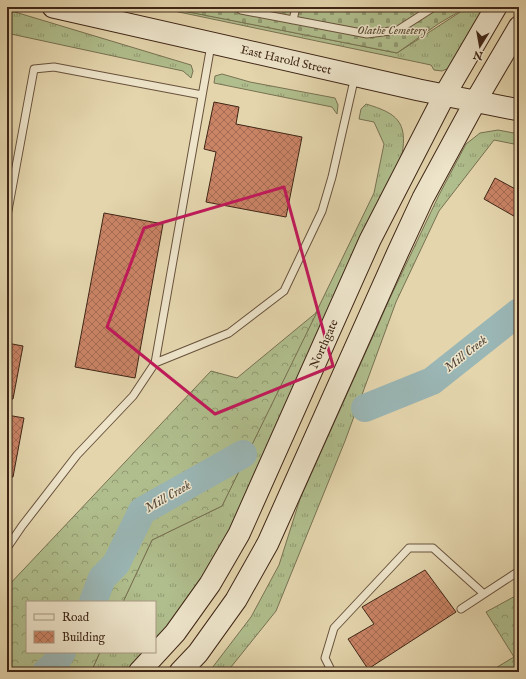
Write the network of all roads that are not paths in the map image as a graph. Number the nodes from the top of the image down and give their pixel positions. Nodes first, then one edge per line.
1 (53, 7) edge
2 (238, 7) edge
3 (296, 7) edge
4 (434, 7) edge
5 (496, 7) edge
6 (293, 20) junction
7 (519, 27) edge
8 (211, 43) junction
9 (355, 76) junction
10 (202, 95) junction
11 (444, 96) junction
12 (475, 102) junction
13 (519, 110) edge
14 (7, 216) edge
15 (155, 364) junction
16 (7, 548) edge
17 (519, 571) edge
18 (484, 594) junction
19 (461, 609) dead end
20 (139, 672) edge
21 (180, 672) edge
22 (332, 672) edge

1 - 8 main road, East Harold Street
2 - 6 lane
3 - 6 lane
4 - 6 lane
5 - 11 main road, Northgate
7 - 12 main road
8 - 9 main road, East Harold Street
8 - 10 lane
9 - 11 main road, East Harold Street
9 - 15 lane
10 - 14 lane
10 - 15 lane
11 - 12 main road, East Harold Street
11 - 20 main road, Northgate
12 - 13 main road, East Harold Street
12 - 21 main road
15 - 16 lane
17 - 18 lane
18 - 19 lane
18 - 22 lane

